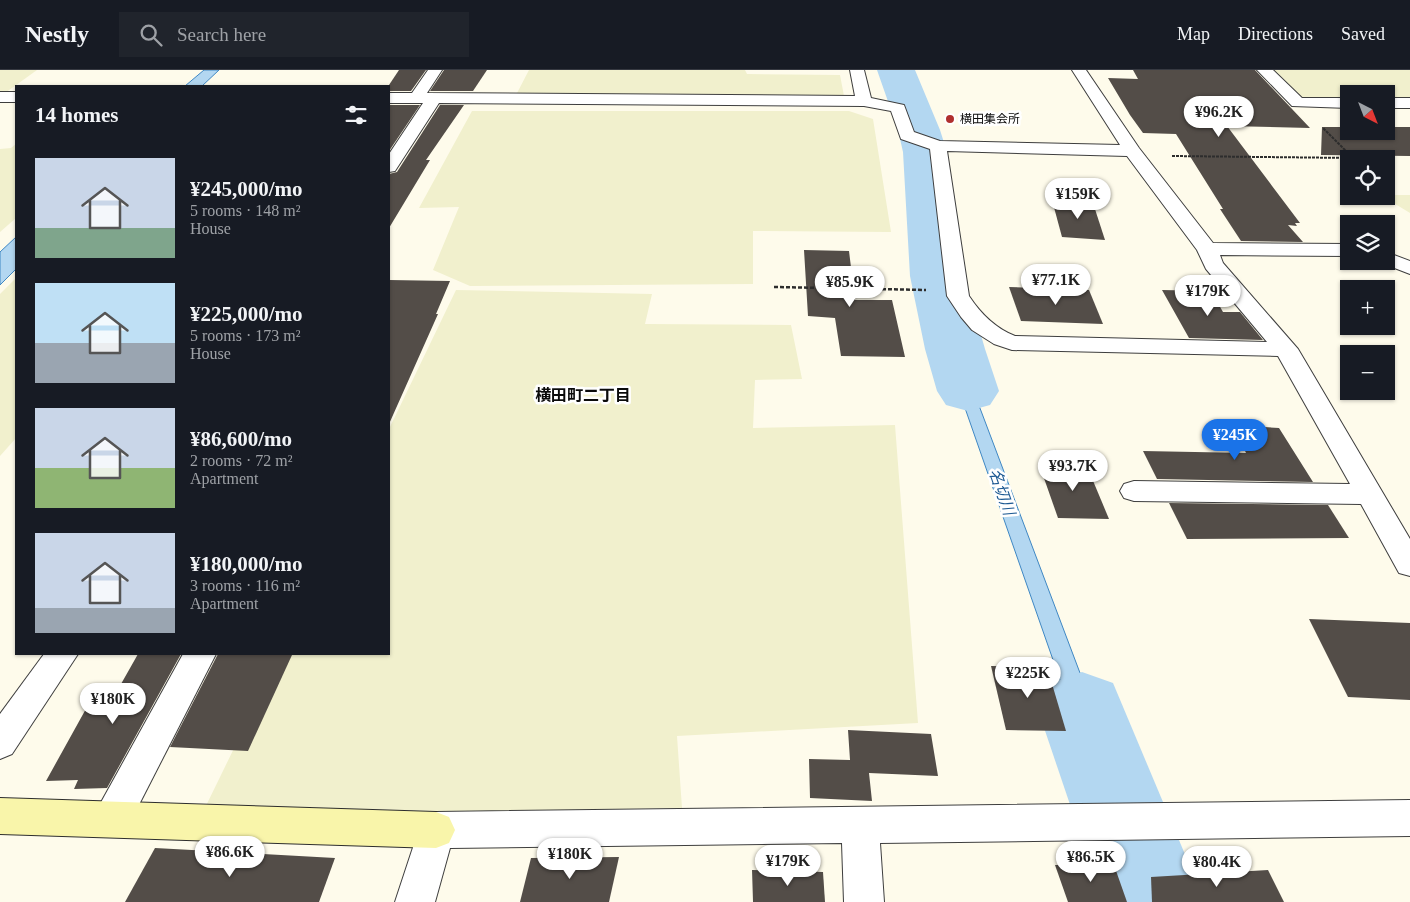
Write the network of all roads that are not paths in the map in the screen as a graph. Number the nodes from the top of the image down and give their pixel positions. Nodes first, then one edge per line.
1 (435, 70) edge
2 (857, 70) edge
3 (1079, 70) edge
4 (1264, 70) edge
5 (0, 97) edge
6 (15, 97) edge
7 (390, 98) edge
8 (416, 99) junction
9 (434, 99) junction
10 (864, 100) junction
11 (1340, 103) edge
12 (1395, 103) edge
13 (1410, 103) edge
14 (938, 146) junction
15 (1134, 153) junction
16 (390, 165) edge
17 (1207, 249) junction
18 (1340, 250) edge
19 (1395, 262) edge
20 (1410, 268) edge
21 (1286, 348) junction
22 (1134, 490) dead end
23 (1370, 494) junction
24 (1410, 565) edge
25 (61, 655) edge
26 (199, 655) edge
27 (0, 744) edge
28 (0, 816) edge
29 (1410, 818) edge
30 (112, 819) junction
31 (860, 825) junction
32 (436, 830) junction
33 (414, 902) edge
34 (864, 902) edge

1 - 8 street
2 - 10 street
3 - 15 street
4 - 11 street
5 - 6 street
7 - 8 street
8 - 9 street
9 - 10 street
9 - 16 street
10 - 14 street
12 - 13 street
14 - 15 street
14 - 21 street
15 - 17 street
17 - 18 street
17 - 21 street
19 - 20 street
21 - 23 street
22 - 23 street
23 - 24 street
25 - 27 street
26 - 30 street
28 - 30 street
29 - 31 street
30 - 32 street
31 - 32 street
31 - 34 street
32 - 33 street

